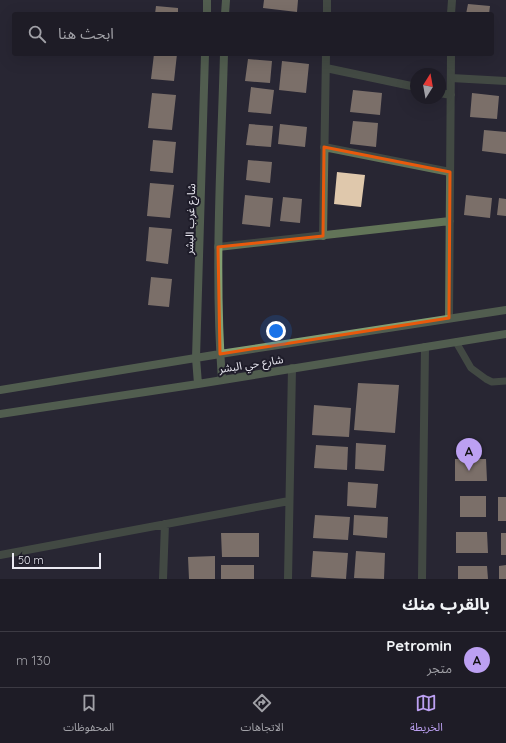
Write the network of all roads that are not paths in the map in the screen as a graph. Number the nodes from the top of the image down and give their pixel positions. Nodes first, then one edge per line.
1 (207, 0) edge
2 (226, 0) edge
3 (327, 0) edge
4 (452, 0) edge
5 (206, 12) edge
6 (225, 12) edge
7 (327, 12) edge
8 (452, 12) edge
9 (205, 56) edge
10 (224, 56) edge
11 (326, 56) edge
12 (451, 56) edge
13 (326, 68) junction
14 (451, 78) junction
15 (506, 82) edge
16 (410, 87) edge
17 (446, 94) edge
18 (451, 95) junction
19 (324, 148) junction
20 (450, 172) junction
21 (450, 222) junction
22 (323, 236) junction
23 (218, 247) junction
24 (506, 310) edge
25 (449, 318) junction
26 (506, 334) edge
27 (456, 342) junction
28 (425, 347) junction
29 (220, 354) junction
30 (196, 358) junction
31 (292, 368) junction
32 (222, 380) junction
33 (506, 381) edge
34 (198, 384) junction
35 (0, 390) edge
36 (0, 414) edge
37 (289, 501) junction
38 (165, 524) junction
39 (0, 555) edge
40 (163, 579) edge
41 (288, 579) edge
42 (422, 579) edge

1 - 5 street
2 - 6 street
3 - 7 street
4 - 8 street
9 - 30 street, شارع غرب البشر
10 - 23 street
11 - 13 street
12 - 14 street
13 - 16 street
13 - 19 street
14 - 15 street
14 - 18 street
17 - 18 street
18 - 20 street
19 - 20 street
19 - 22 street
20 - 21 street
21 - 22 street
21 - 25 street
22 - 23 street
23 - 29 street
24 - 25 street
25 - 29 street
26 - 27 street, شارع حي البشر
27 - 28 street, شارع حي البشر
27 - 33 lane
28 - 31 street, شارع حي البشر
28 - 42 street
29 - 30 street
29 - 32 street
30 - 34 street, شارع غرب البشر
30 - 35 street
31 - 32 street, شارع حي البشر
31 - 37 street
32 - 34 street, شارع حي البشر
34 - 36 street, شارع حي البشر
37 - 38 street
37 - 41 street
38 - 39 street
38 - 40 street

